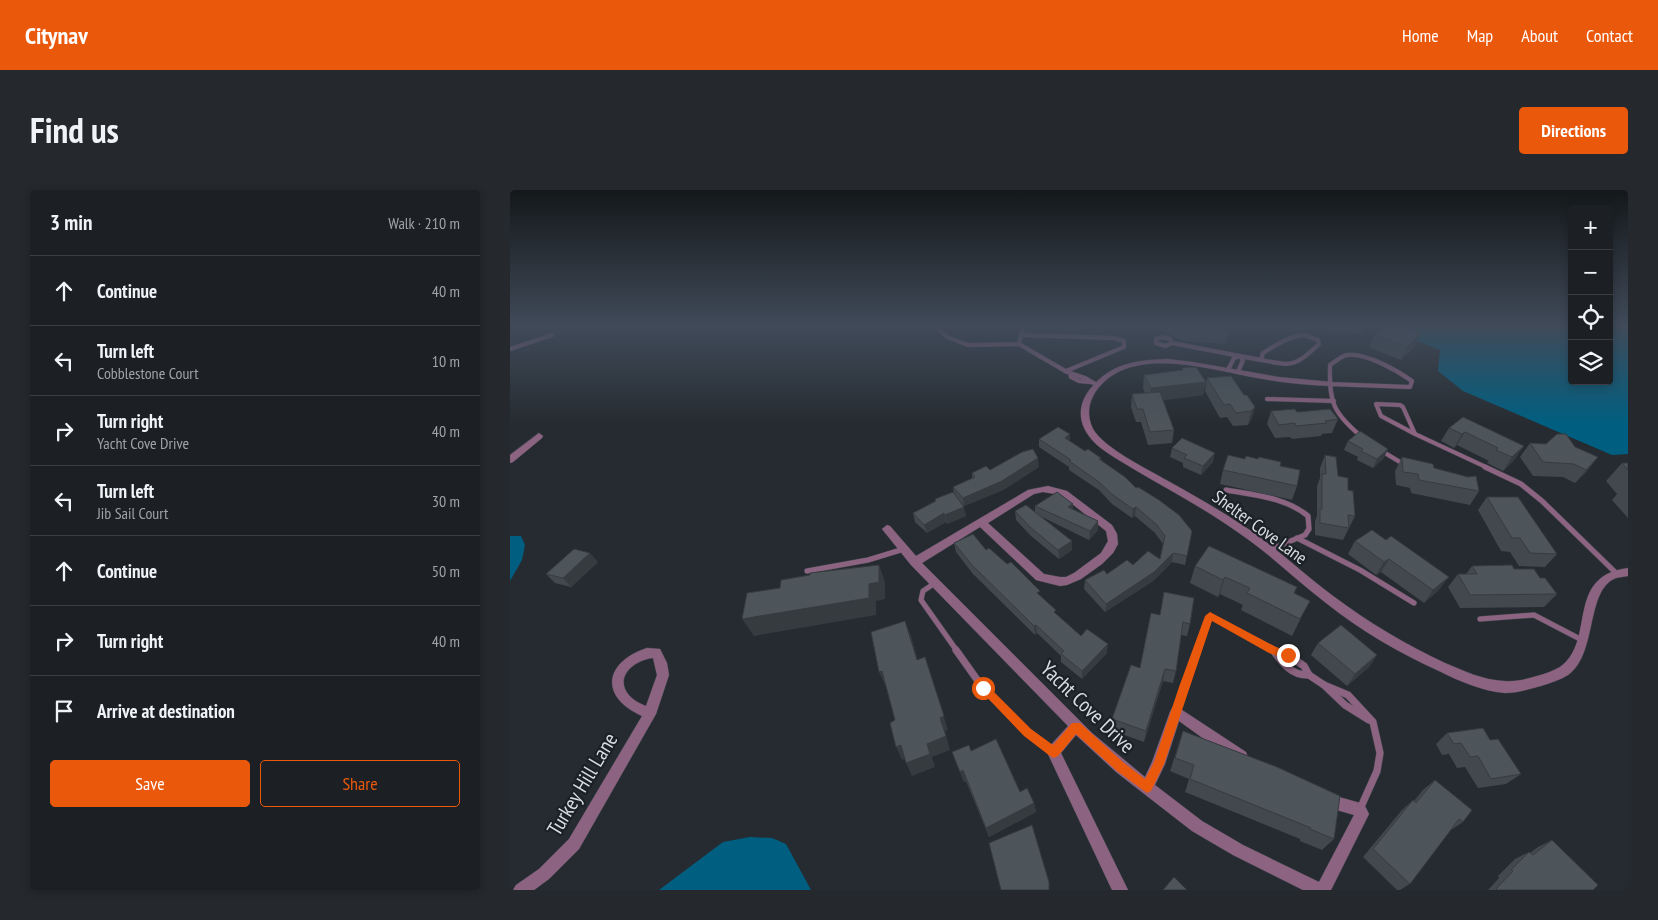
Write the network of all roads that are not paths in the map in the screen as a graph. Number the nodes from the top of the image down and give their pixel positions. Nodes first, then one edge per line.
1 (1042, 360) edge
2 (1091, 360) edge
3 (1234, 360) edge
4 (1243, 360) edge
5 (1261, 360) edge
6 (1300, 360) edge
7 (1338, 360) edge
8 (1367, 360) edge
9 (1233, 371) junction
10 (1068, 372) junction
11 (1093, 384) junction
12 (1330, 384) junction
13 (1267, 398) dead end
14 (1334, 402) junction
15 (1415, 434) junction
16 (539, 436) dead end
17 (1364, 439) edge
18 (1372, 444) edge
19 (510, 460) edge
20 (1412, 468) edge
21 (1226, 490) dead end
22 (981, 522) junction
23 (887, 529) dead end
24 (1297, 538) junction
25 (904, 549) junction
26 (1268, 550) junction
27 (915, 562) junction
28 (807, 572) dead end
29 (1628, 572) edge
30 (1617, 574) junction
31 (935, 583) junction
32 (1414, 603) dead end
33 (1480, 619) dead end
34 (1583, 640) junction
35 (1272, 650) junction
36 (1309, 675) junction
37 (1176, 712) junction
38 (650, 714) junction
39 (1076, 726) junction
40 (1054, 752) junction
41 (1254, 764) edge
42 (1147, 787) junction
43 (1314, 795) edge
44 (1360, 809) junction
45 (521, 890) edge
46 (1120, 890) edge
47 (1319, 890) edge
48 (1323, 890) edge

1 - 10 lane
2 - 10 lane
3 - 9 lane
4 - 9 lane
5 - 6 lane
7 - 12 lane
8 - 12 lane
9 - 11 street, Shelter Cove Lane
9 - 12 street, Shelter Cove Lane
10 - 11 lane
11 - 26 street, Shelter Cove Lane
12 - 14 lane
13 - 14 lane
14 - 17 lane
15 - 15 lane
15 - 30 lane
16 - 19 street
18 - 20 lane
21 - 24 lane
22 - 22 street
22 - 27 street
23 - 25 street, Yacht Cove Drive
24 - 26 lane
24 - 32 lane
25 - 27 street, Yacht Cove Drive
25 - 28 lane
26 - 34 street, Shelter Cove Lane
27 - 31 street, Yacht Cove Drive
29 - 30 street, Shelter Cove Lane
30 - 34 street, Shelter Cove Lane
31 - 39 street, Yacht Cove Drive
31 - 40 lane
33 - 34 lane
35 - 36 lane
35 - 36 lane
35 - 37 lane
36 - 44 lane
37 - 41 street
37 - 42 street
38 - 38 street, Turkey Hill Lane
38 - 45 street, Turkey Hill Lane
39 - 40 street
39 - 42 street, Yacht Cove Drive
40 - 46 street
42 - 47 street, Yacht Cove Drive
43 - 44 street
44 - 48 street

